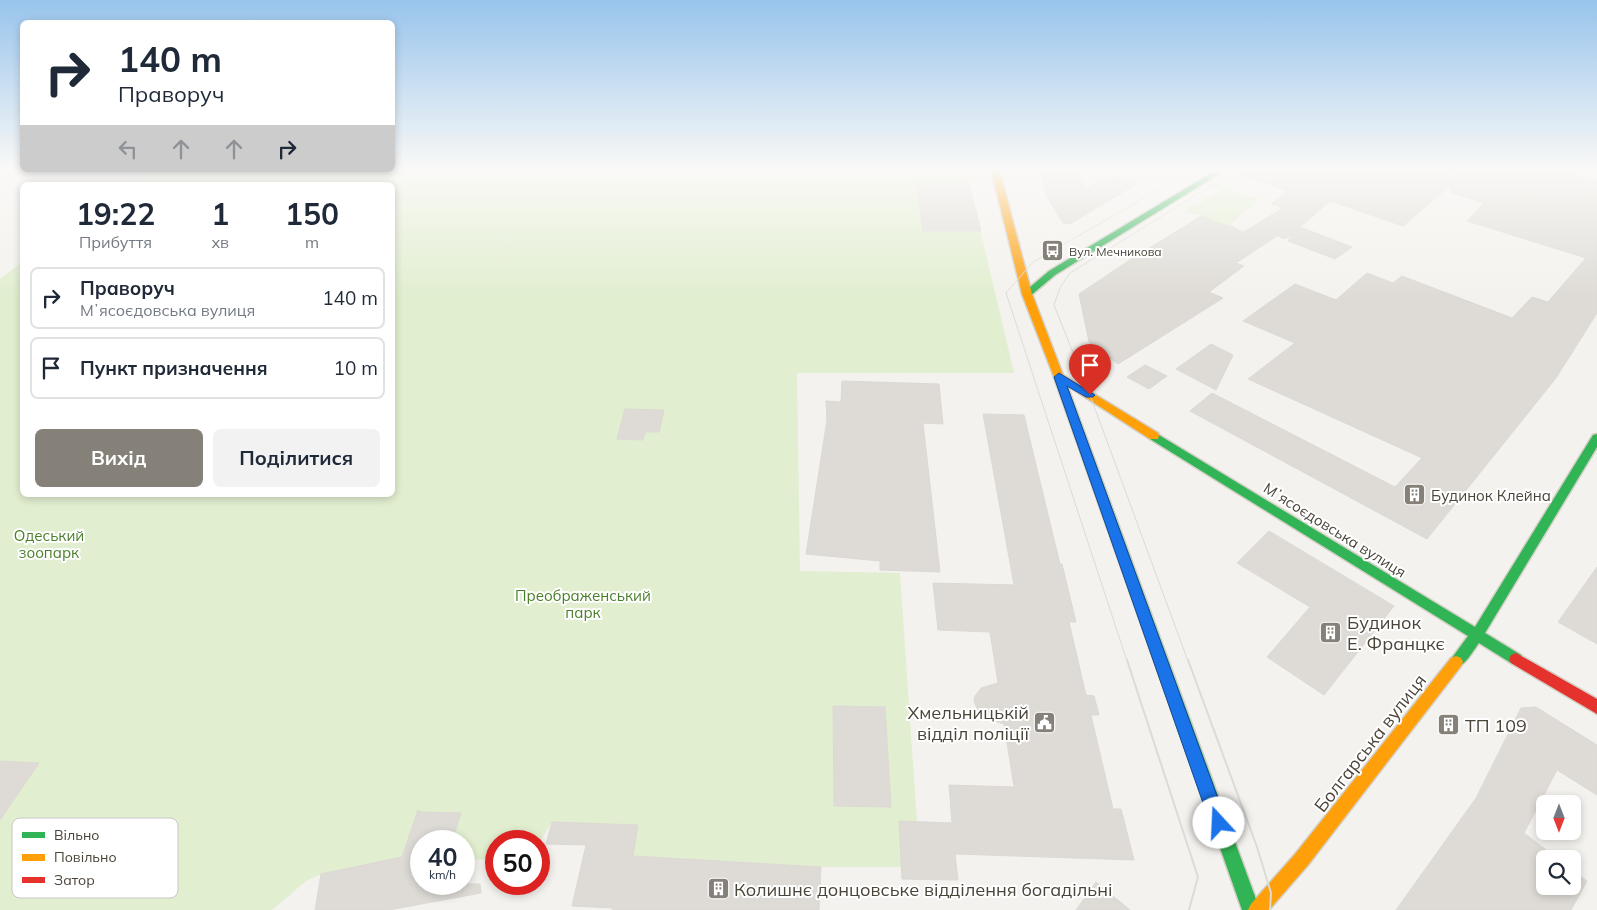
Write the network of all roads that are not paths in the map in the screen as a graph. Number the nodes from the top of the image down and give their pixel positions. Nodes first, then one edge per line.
1 (1006, 211) edge
2 (1154, 211) edge
3 (1027, 294) junction
4 (1059, 377) junction
5 (1597, 438) edge
6 (1477, 635) junction
7 (1597, 707) edge
8 (1251, 910) edge
9 (1257, 910) edge

1 - 3 main road
2 - 3 main road
3 - 4 main road
4 - 6 main road, Мʼясоєдовська вулиця
4 - 8 main road
5 - 6 main road, Болгарська вулиця
6 - 7 main road, Мʼясоєдовська вулиця
6 - 9 main road, Болгарська вулиця

